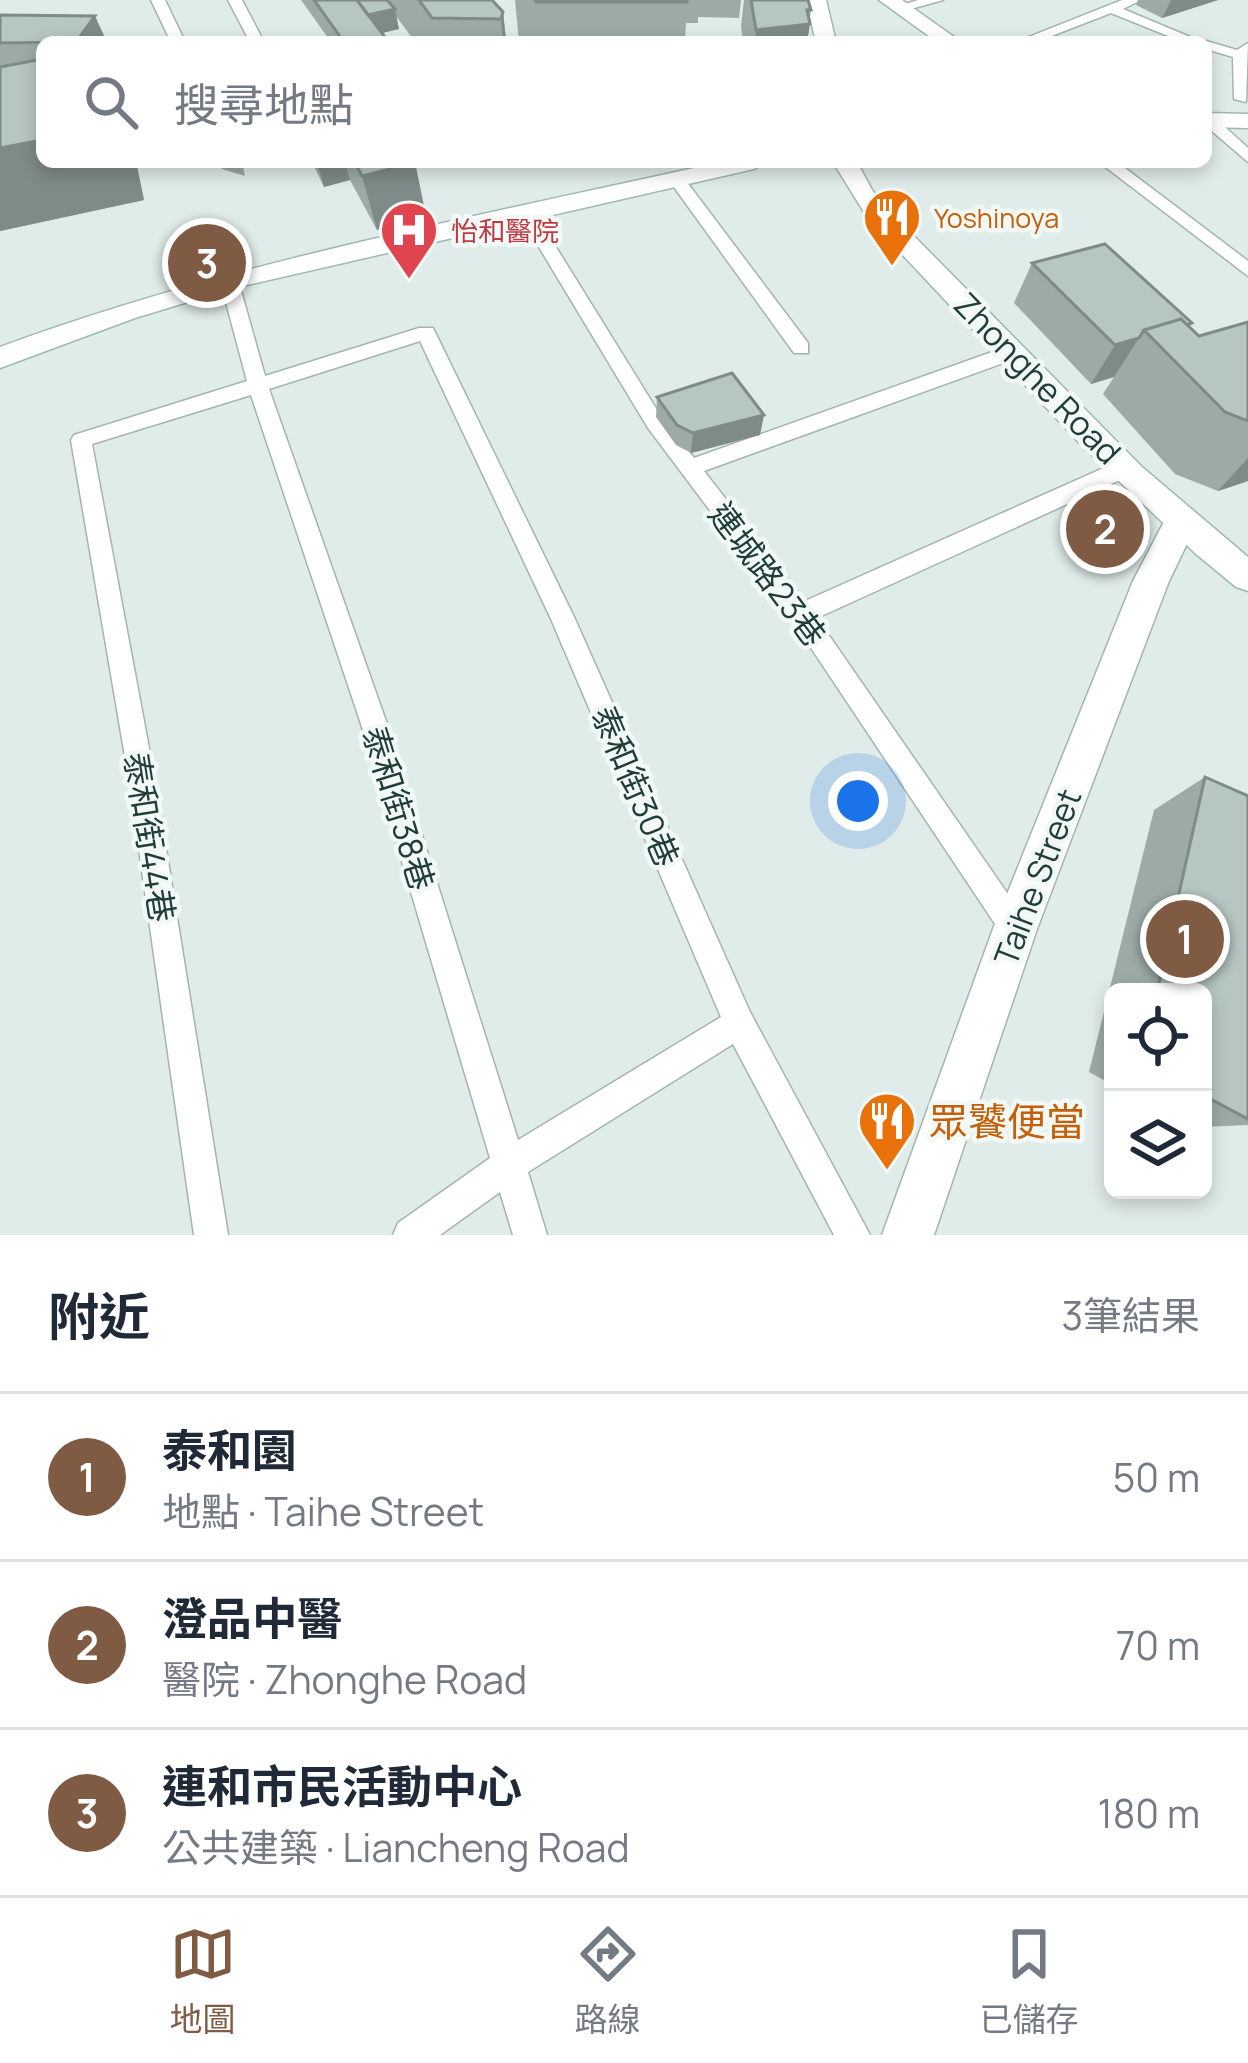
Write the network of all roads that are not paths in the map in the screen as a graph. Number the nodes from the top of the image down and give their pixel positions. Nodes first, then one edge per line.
1 (158, 0) edge
2 (236, 0) edge
3 (816, 0) edge
4 (936, 0) edge
5 (1134, 0) edge
6 (894, 4) edge
7 (1110, 8) junction
8 (175, 36) edge
9 (254, 36) edge
10 (825, 36) edge
11 (942, 36) edge
12 (1038, 36) edge
13 (1180, 36) edge
14 (1212, 46) edge
15 (1244, 51) edge
16 (1246, 106) edge
17 (1212, 112) edge
18 (1212, 118) edge
19 (1248, 157) edge
20 (728, 168) edge
21 (847, 168) edge
22 (1115, 168) edge
23 (677, 180) junction
24 (527, 214) junction
25 (1248, 270) edge
26 (229, 280) junction
27 (801, 348) dead end
28 (1013, 352) junction
29 (0, 358) edge
30 (255, 386) junction
31 (689, 468) junction
32 (1125, 468) junction
33 (1179, 525) junction
34 (1248, 577) edge
35 (801, 614) junction
36 (1015, 929) junction
37 (739, 1023) junction
38 (509, 1165) junction
39 (211, 1235) edge
40 (410, 1235) edge
41 (530, 1235) edge
42 (853, 1235) edge
43 (908, 1235) edge

1 - 8 lane
2 - 9 lane
3 - 10 street
4 - 6 lane
5 - 7 lane
6 - 11 street
7 - 12 lane
7 - 13 lane
14 - 15 lane
15 - 16 lane
16 - 17 street
18 - 19 lane
20 - 23 street
21 - 28 street, Zhonghe Road
22 - 25 lane
23 - 24 street
23 - 27 lane
24 - 26 street
24 - 31 lane, 連城路23巷
26 - 29 street
26 - 30 lane, 泰和街38巷
28 - 31 lane
28 - 32 street, Zhonghe Road
30 - 37 lane, 泰和街30巷
30 - 38 lane, 泰和街38巷
30 - 39 lane, 泰和街44巷
31 - 35 lane, 連城路23巷
32 - 33 street, Zhonghe Road
32 - 35 lane
33 - 34 street, Zhonghe Road
33 - 36 street, Taihe Street
35 - 36 lane, 連城路23巷
36 - 43 street, Taihe Street
37 - 38 lane
37 - 42 lane, 泰和街30巷
38 - 40 lane
38 - 41 lane, 泰和街38巷

